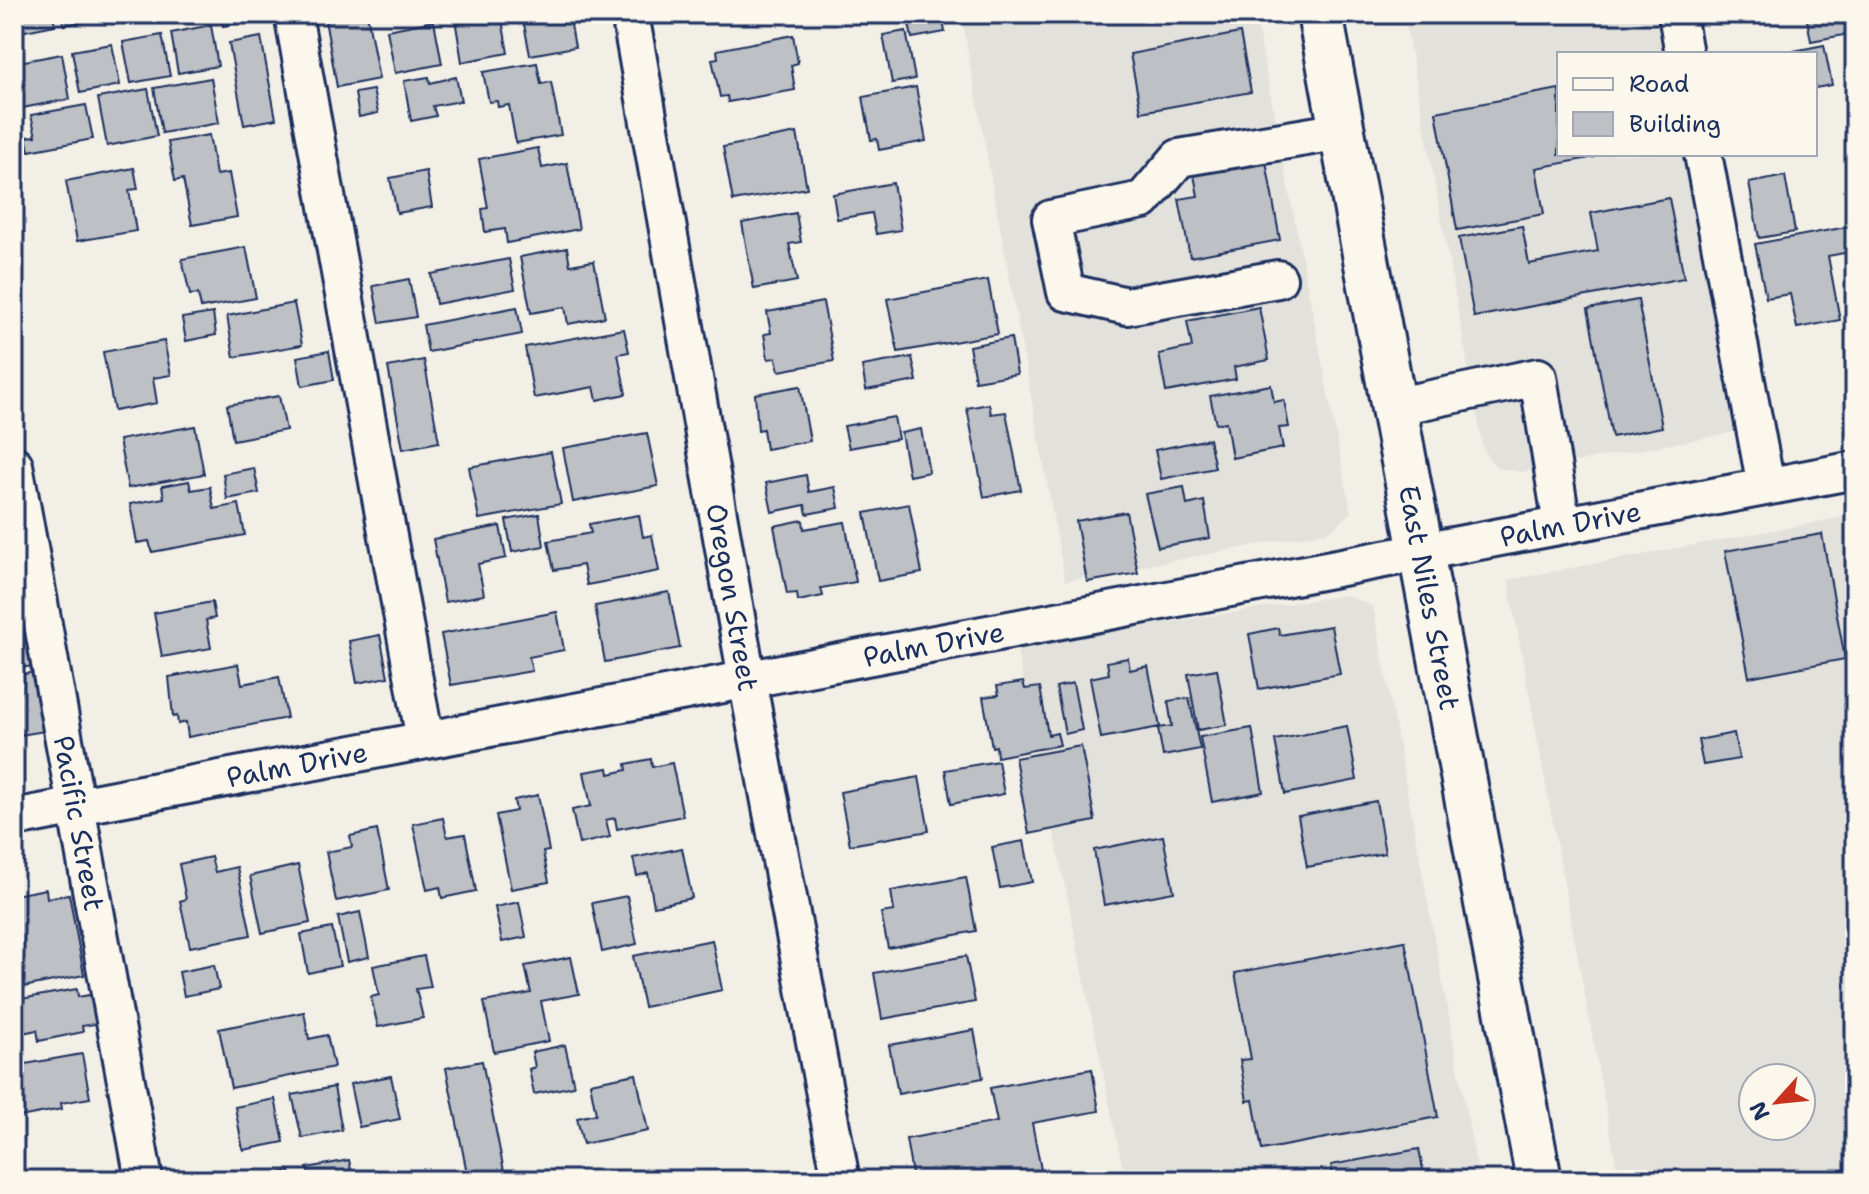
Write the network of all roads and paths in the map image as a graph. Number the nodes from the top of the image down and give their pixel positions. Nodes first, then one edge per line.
1 (293, 14) edge
2 (630, 14) edge
3 (1320, 14) edge
4 (1677, 14) edge
5 (1684, 52) edge
6 (1342, 131) junction
7 (1703, 156) edge
8 (1278, 279) dead end
9 (1393, 407) junction
10 (14, 465) edge
11 (1855, 470) edge
12 (1766, 486) junction
13 (1562, 525) junction
14 (1420, 552) junction
15 (747, 679) junction
16 (425, 740) junction
17 (74, 807) junction
18 (14, 818) edge
19 (144, 1180) edge
20 (841, 1180) edge
21 (1539, 1180) edge

1 - 16 street
2 - 15 street, Oregon Street
3 - 6 main road, East Niles Street
4 - 5 street
6 - 8 street
6 - 9 main road, East Niles Street
7 - 12 street
9 - 13 street
9 - 14 main road, East Niles Street
10 - 17 street, Pacific Street
11 - 12 street, Palm Drive
12 - 13 street, Palm Drive
13 - 14 street, Palm Drive
14 - 15 street, Palm Drive
14 - 21 main road, East Niles Street
15 - 16 street, Palm Drive
15 - 20 street, Oregon Street
16 - 17 street, Palm Drive
17 - 18 street, Palm Drive
17 - 19 street, Pacific Street

